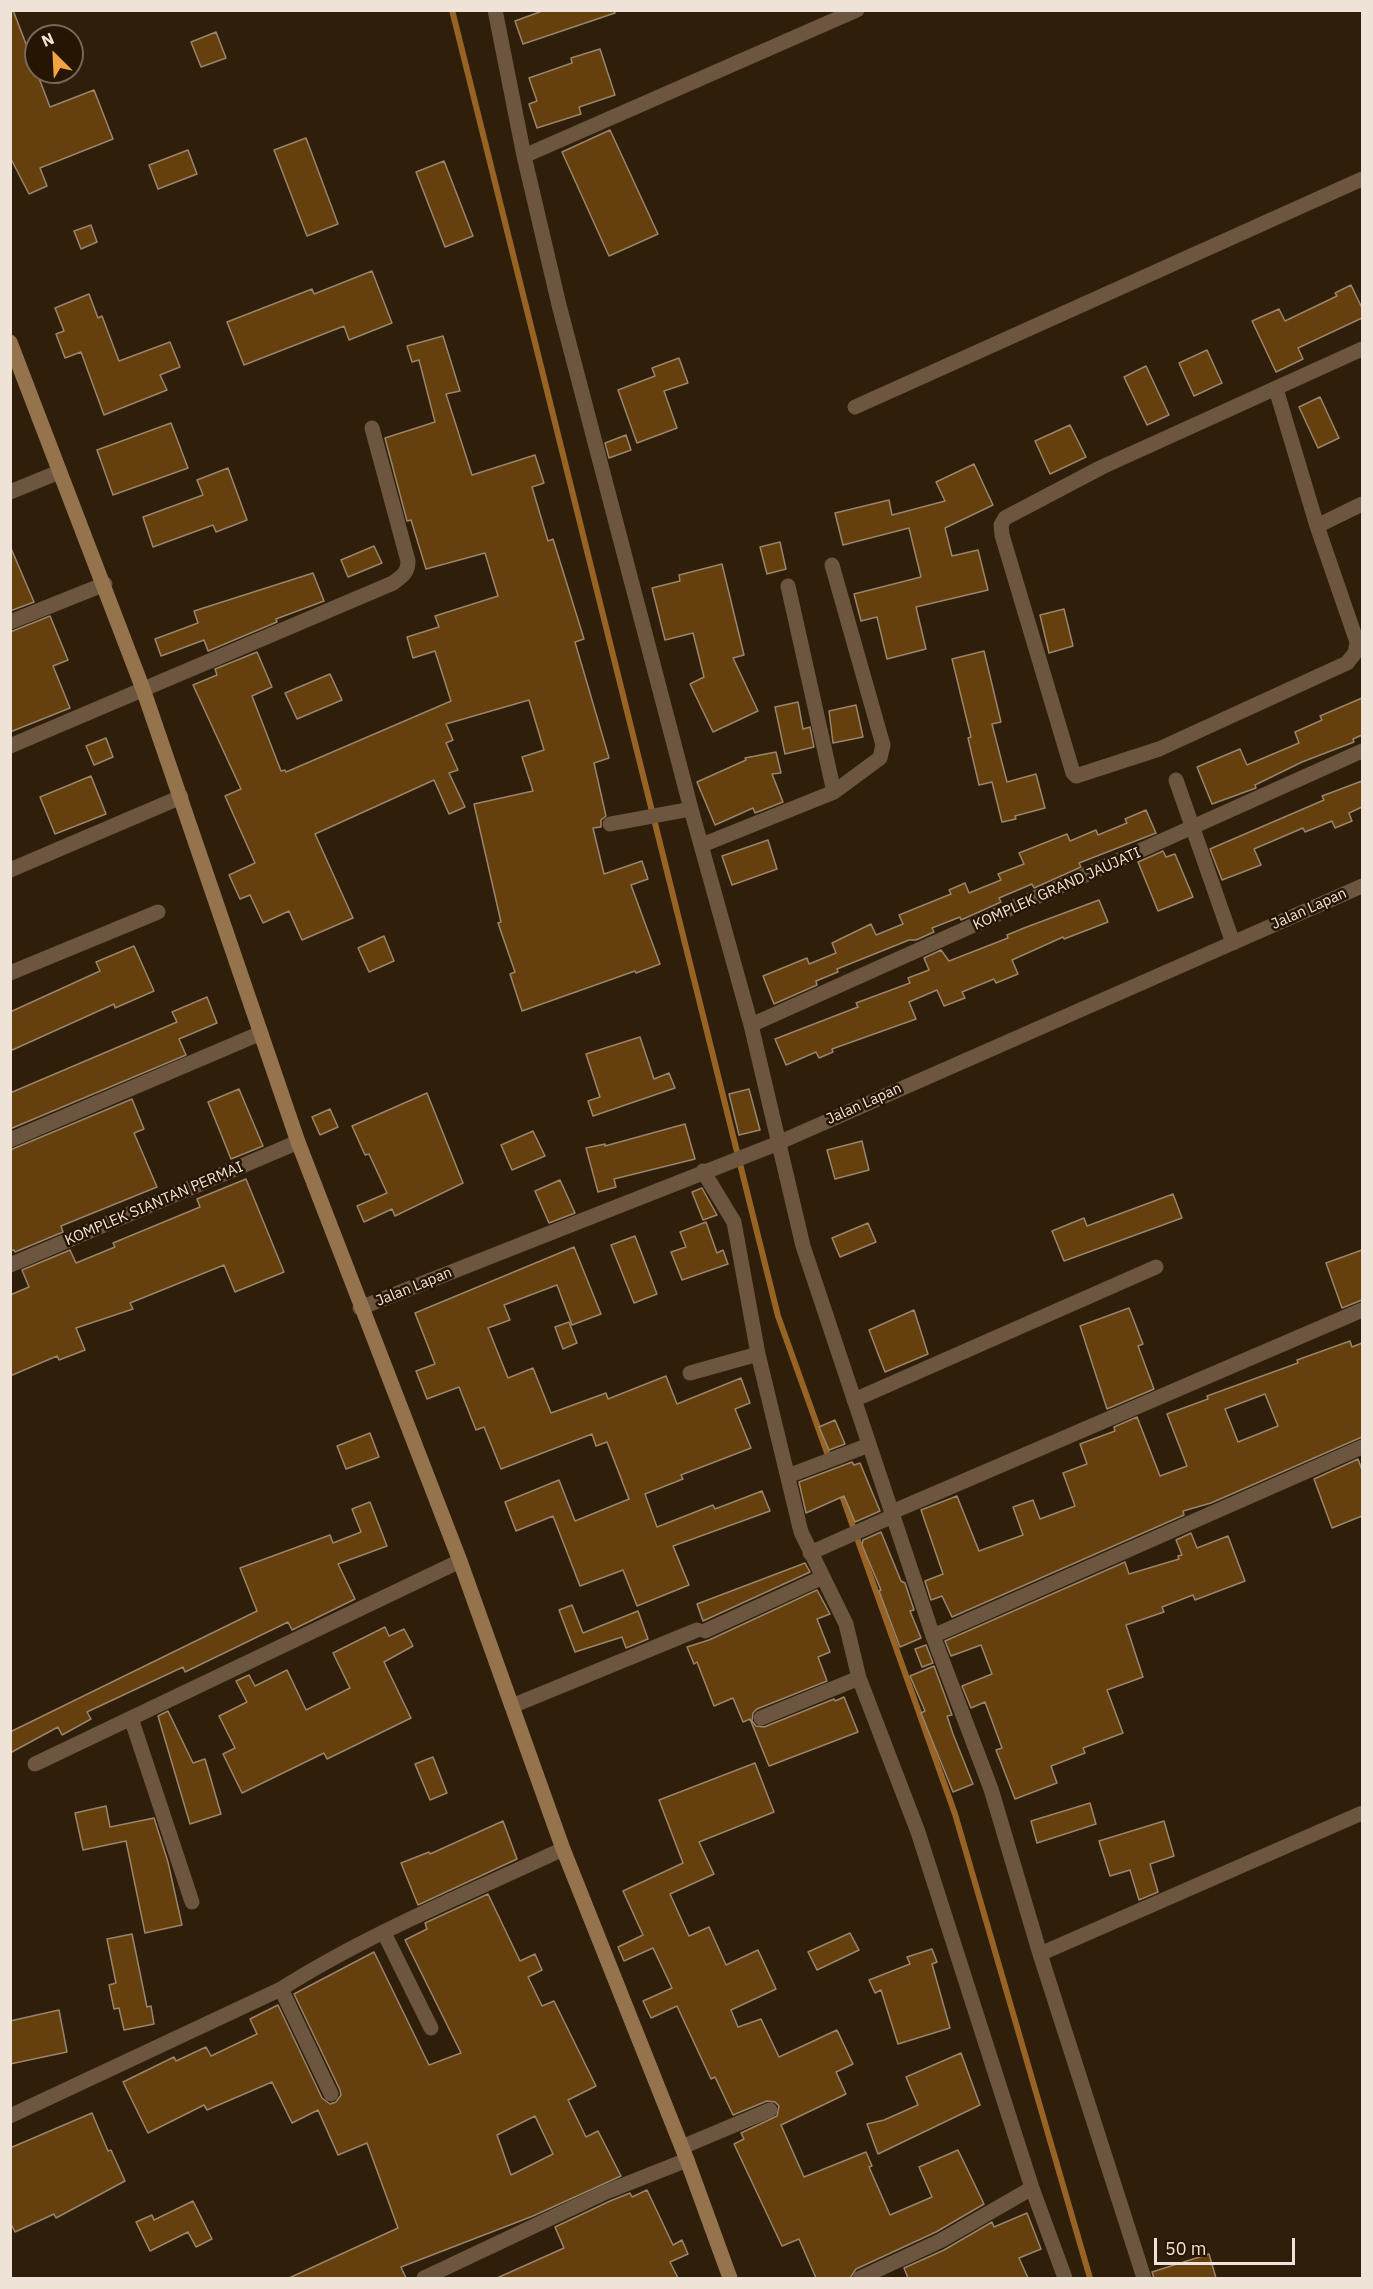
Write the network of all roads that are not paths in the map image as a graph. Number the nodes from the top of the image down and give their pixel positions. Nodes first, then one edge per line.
1 (495, 10) edge
2 (857, 10) edge
3 (524, 156) junction
4 (1362, 179) edge
5 (10, 342) edge
6 (1362, 349) edge
7 (1276, 389) junction
8 (855, 407) dead end
9 (372, 428) dead end
10 (59, 472) junction
11 (10, 492) edge
12 (1362, 504) edge
13 (1317, 526) junction
14 (832, 565) dead end
15 (105, 584) junction
16 (788, 586) dead end
17 (10, 622) edge
18 (143, 689) junction
19 (10, 746) edge
20 (1362, 751) edge
21 (1176, 780) dead end
22 (834, 792) junction
23 (181, 797) junction
24 (691, 809) junction
25 (610, 824) dead end
26 (1195, 827) junction
27 (702, 845) junction
28 (10, 870) edge
29 (1362, 886) edge
30 (158, 912) dead end
31 (1233, 943) junction
32 (10, 973) edge
33 (751, 1025) junction
34 (261, 1033) junction
35 (10, 1140) edge
36 (298, 1142) junction
37 (775, 1143) junction
38 (703, 1171) junction
39 (10, 1265) edge
40 (1156, 1267) dead end
41 (360, 1308) junction
42 (1362, 1310) edge
43 (758, 1354) junction
44 (690, 1373) dead end
45 (854, 1400) junction
46 (869, 1445) junction
47 (1362, 1447) edge
48 (793, 1474) junction
49 (893, 1514) junction
50 (817, 1550) junction
51 (460, 1561) junction
52 (823, 1577) junction
53 (933, 1636) junction
54 (859, 1678) junction
55 (512, 1706) junction
56 (131, 1718) junction
57 (761, 1718) dead end
58 (35, 1764) dead end
59 (1362, 1813) edge
60 (563, 1849) junction
61 (192, 1902) dead end
62 (384, 1933) junction
63 (1040, 1954) junction
64 (281, 1989) junction
65 (431, 2028) dead end
66 (331, 2094) dead end
67 (770, 2110) dead end
68 (10, 2116) edge
69 (684, 2154) junction
70 (1032, 2188) junction
71 (727, 2277) edge
72 (424, 2278) edge
73 (860, 2278) edge
74 (1065, 2278) edge
75 (1144, 2278) edge

1 - 3 street
2 - 3 street
3 - 24 street
4 - 8 street
5 - 10 street
6 - 7 street
7 - 13 street
7 - 13 street
9 - 18 street
10 - 11 street
10 - 15 street
12 - 13 street
14 - 22 street
15 - 17 street
15 - 18 street
16 - 22 street
18 - 19 street
18 - 23 street
20 - 26 street, KOMPLEK GRAND JAUJATI
21 - 26 street
22 - 27 street
23 - 28 street
23 - 34 street
24 - 25 street
24 - 27 street
26 - 31 street
26 - 33 street, KOMPLEK GRAND JAUJATI
27 - 33 street
29 - 31 street, Jalan Lapan
30 - 32 street
31 - 37 street, Jalan Lapan
33 - 37 street
34 - 35 street
34 - 36 street
36 - 39 street, KOMPLEK SIANTAN PERMAI
36 - 41 street
37 - 38 street, Jalan Lapan
37 - 45 street
38 - 41 street, Jalan Lapan
38 - 43 street
40 - 45 street
41 - 51 street
42 - 49 street
43 - 44 street
43 - 48 street
45 - 46 street
46 - 48 street
46 - 49 street
47 - 53 street
48 - 50 street
49 - 50 street
49 - 53 street
50 - 52 street
51 - 55 street
51 - 56 street
52 - 54 street
52 - 55 street
53 - 63 street
54 - 57 street
54 - 70 street
55 - 60 street
56 - 58 street
56 - 61 street
59 - 63 street
60 - 62 street
60 - 69 street
62 - 64 street
62 - 65 street
63 - 75 street
64 - 66 street
64 - 68 street
67 - 69 street
69 - 71 street
69 - 72 street
70 - 73 street
70 - 74 street

